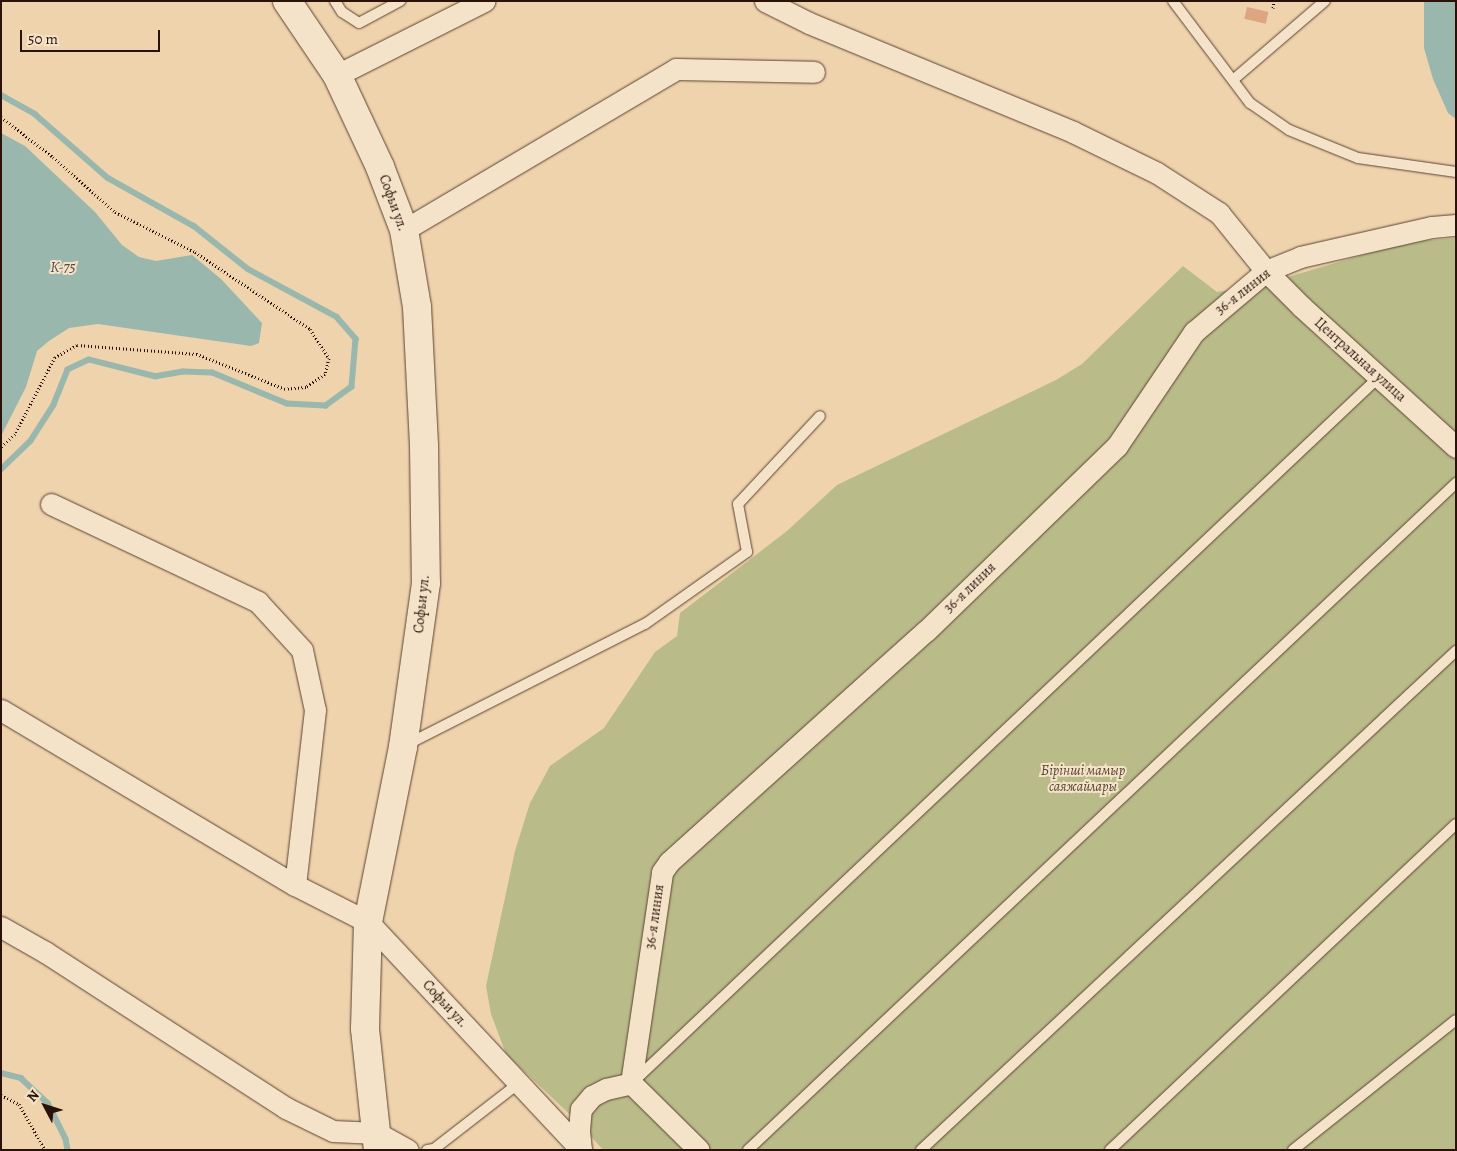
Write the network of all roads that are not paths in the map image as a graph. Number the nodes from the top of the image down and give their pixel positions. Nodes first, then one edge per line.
1 (287, 1) edge
2 (335, 1) edge
3 (484, 1) edge
4 (765, 1) edge
5 (1174, 1) edge
6 (1325, 1) edge
7 (398, 2) edge
8 (814, 72) dead end
9 (337, 75) junction
10 (1233, 80) junction
11 (1456, 172) edge
12 (1456, 225) edge
13 (404, 230) junction
14 (1266, 271) junction
15 (1379, 377) junction
16 (820, 416) dead end
17 (1456, 447) edge
18 (1456, 483) edge
19 (51, 504) dead end
20 (1456, 651) edge
21 (1, 710) edge
22 (403, 747) junction
23 (1456, 824) edge
24 (295, 885) junction
25 (368, 922) junction
26 (1, 927) edge
27 (1456, 1020) edge
28 (519, 1083) junction
29 (631, 1083) junction
30 (378, 1142) edge
31 (408, 1150) edge
32 (427, 1150) edge
33 (581, 1150) edge
34 (699, 1150) edge
35 (748, 1150) edge
36 (921, 1150) edge
37 (1110, 1150) edge
38 (1293, 1150) edge

1 - 9 street, Софьи ул.
2 - 7 lane
3 - 9 street
4 - 14 street, Центральная улица
5 - 10 lane
6 - 10 lane
8 - 13 street
9 - 13 street, Софьи ул.
10 - 11 lane
12 - 14 street, 36-я линия
13 - 22 street, Софьи ул.
14 - 15 street, Центральная улица
14 - 29 street, 36-я линия
15 - 17 street, Центральная улица
15 - 29 lane
16 - 22 lane
18 - 35 lane
19 - 24 street
20 - 36 lane
21 - 24 street
22 - 25 street, Софьи ул.
23 - 37 lane
24 - 25 street
25 - 28 street, Софьи ул.
25 - 30 street
26 - 30 street
27 - 38 lane
28 - 32 lane
28 - 33 street, Софьи ул.
29 - 33 street
29 - 34 street
30 - 31 street

